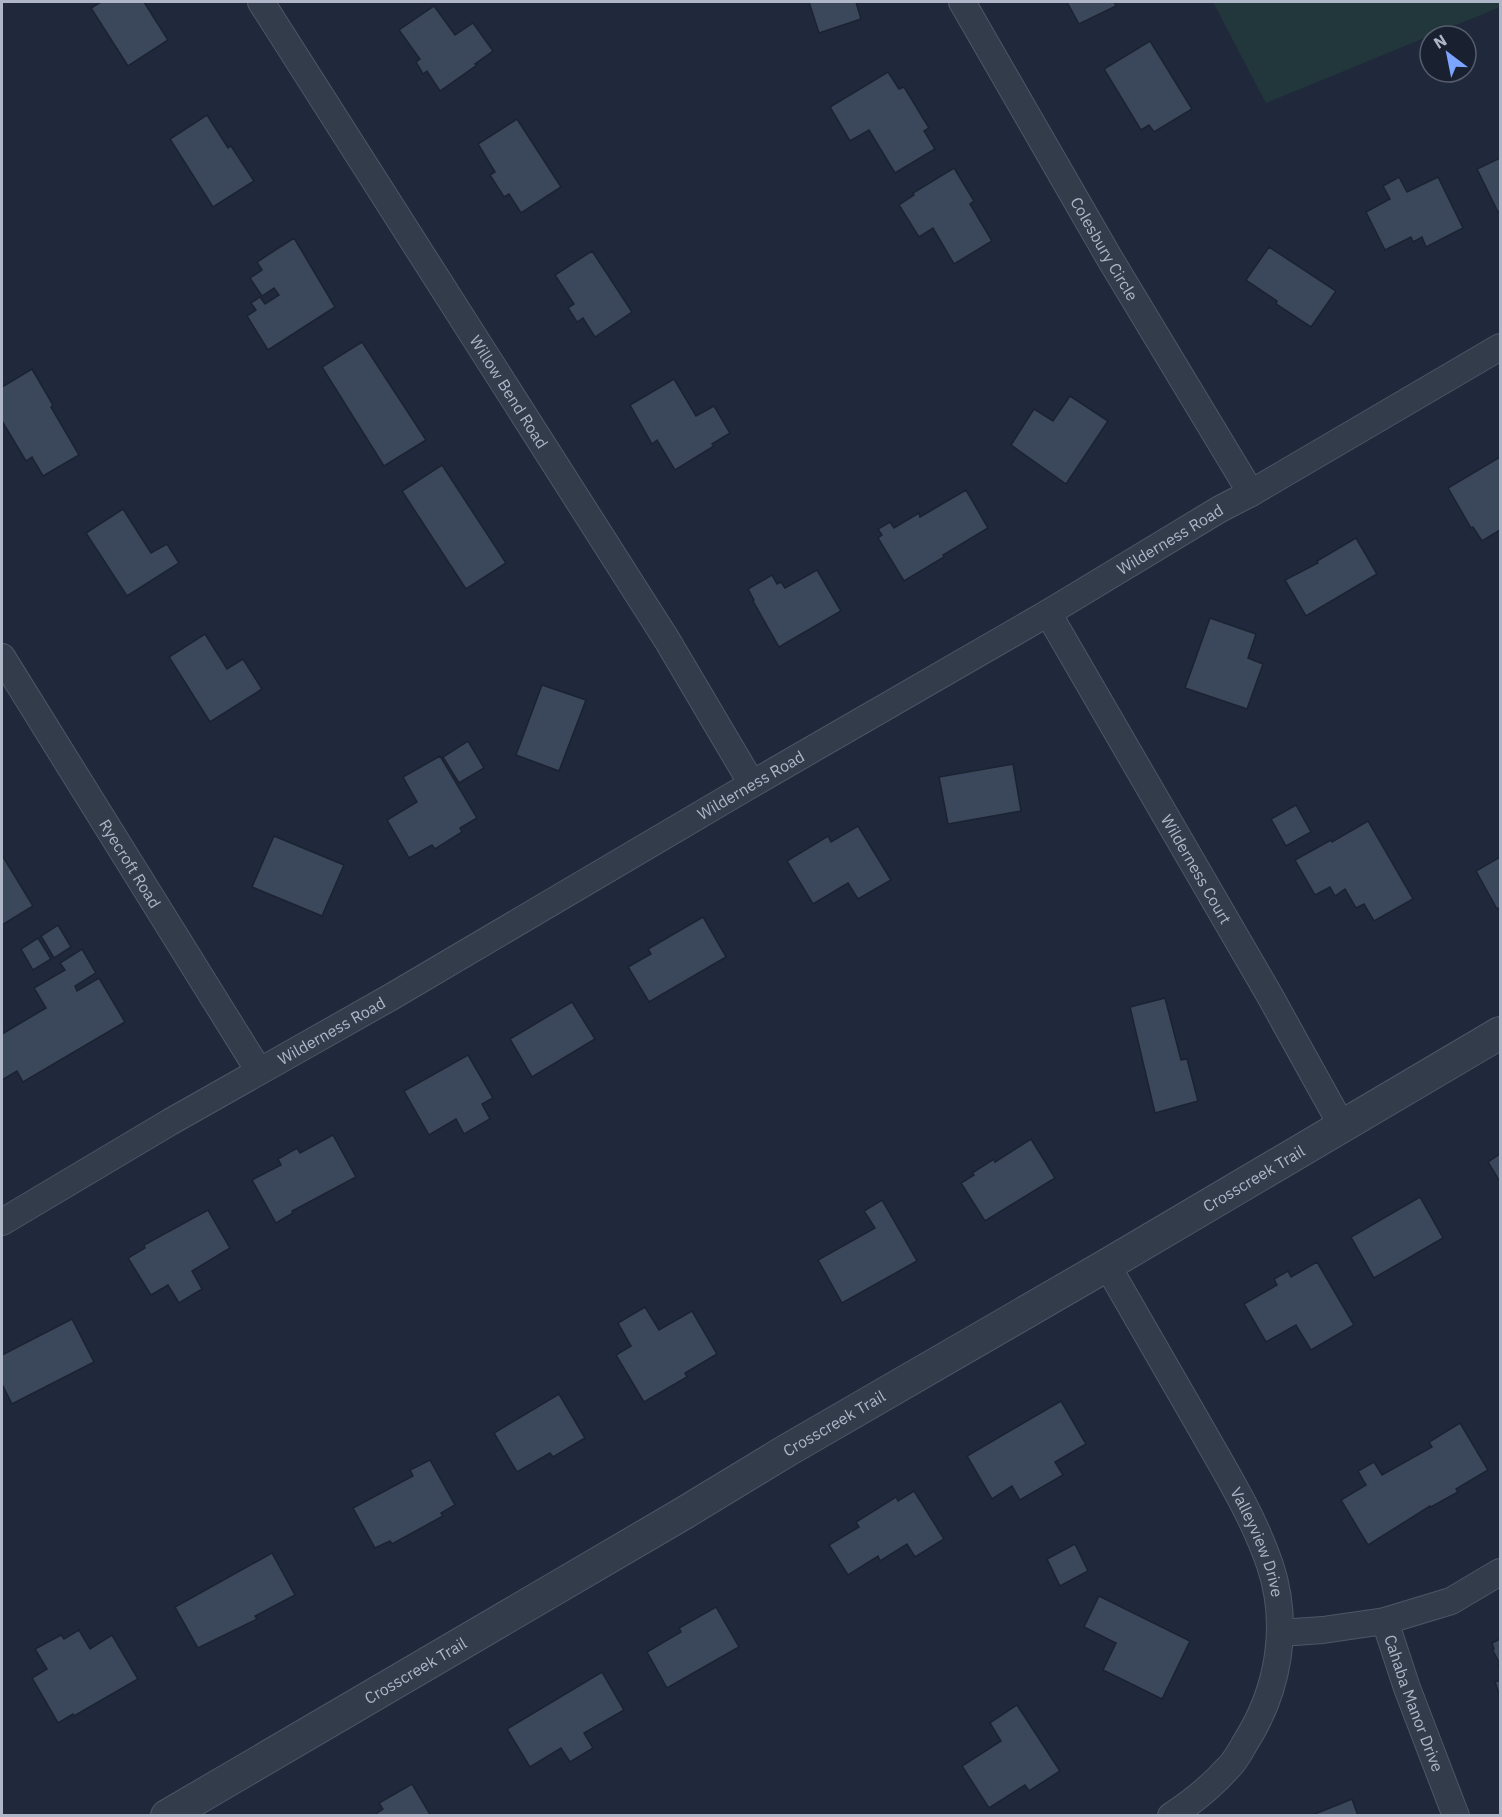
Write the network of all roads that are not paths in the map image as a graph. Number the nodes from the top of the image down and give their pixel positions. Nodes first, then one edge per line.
1 (261, 2) edge
2 (962, 2) edge
3 (1500, 347) edge
4 (1251, 493) junction
5 (1048, 613) junction
6 (2, 657) edge
7 (752, 784) junction
8 (1500, 1033) edge
9 (259, 1071) junction
10 (1342, 1126) junction
11 (2, 1222) edge
12 (1107, 1265) junction
13 (1500, 1572) edge
14 (1385, 1621) junction
15 (1280, 1633) junction
16 (167, 1815) edge
17 (1172, 1815) edge
18 (1456, 1815) edge

1 - 7 street, Willow Bend Road
2 - 4 street, Colesbury Circle
3 - 4 street, Wilderness Road
4 - 5 street, Wilderness Road
5 - 7 street, Wilderness Road
5 - 10 street, Wilderness Court
6 - 9 street, Ryecroft Road
7 - 9 street, Wilderness Road
8 - 10 street, Crosscreek Trail
9 - 11 street, Wilderness Road
10 - 12 street, Crosscreek Trail
12 - 15 street, Valleyview Drive
12 - 16 street, Crosscreek Trail
13 - 14 street
14 - 15 street, Cahaba Manor Drive
14 - 18 street, Cahaba Manor Drive
15 - 17 street, Valleyview Drive

